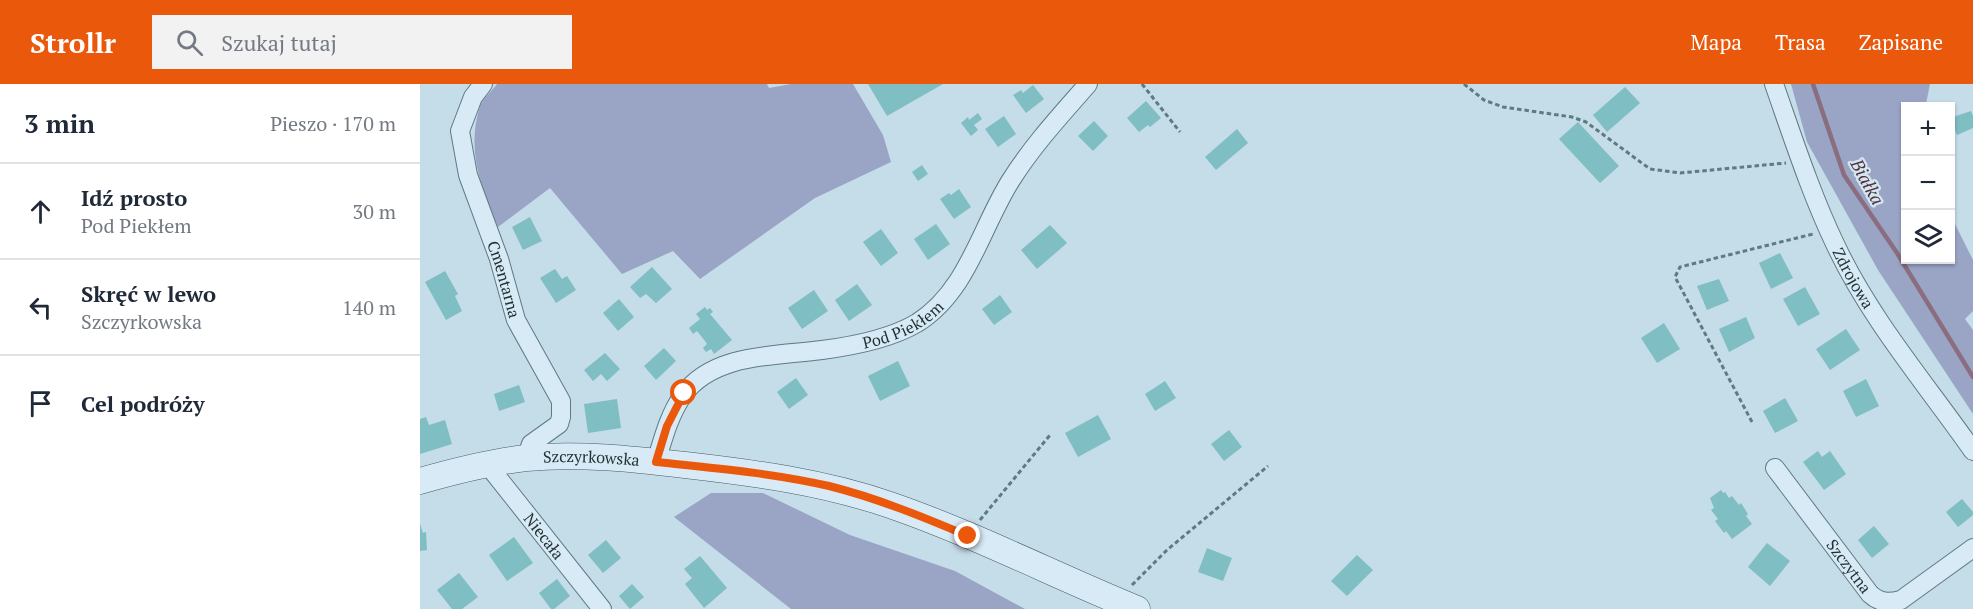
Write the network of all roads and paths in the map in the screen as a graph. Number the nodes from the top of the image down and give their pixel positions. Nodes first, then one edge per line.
1 (483, 84) edge
2 (1088, 84) edge
3 (1142, 84) edge
4 (1464, 84) edge
5 (1774, 84) edge
6 (1180, 132) dead end
7 (1802, 162) junction
8 (1830, 231) junction
9 (1752, 422) dead end
10 (1050, 435) dead end
11 (1973, 451) edge
12 (526, 459) junction
13 (656, 462) junction
14 (487, 464) junction
15 (1268, 466) dead end
16 (1775, 468) dead end
17 (420, 481) edge
18 (968, 536) junction
19 (1973, 548) edge
20 (1127, 605) edge
21 (602, 609) edge

1 - 12 street, Cmentarna
2 - 13 street, Pod Piekłem
3 - 6 path
4 - 7 path
5 - 7 street, Zdrojowa
7 - 8 street, Zdrojowa
8 - 9 path
8 - 11 street, Zdrojowa
10 - 18 path
12 - 13 main road, Szczyrkowska
12 - 14 main road, Szczyrkowska
13 - 18 main road, Szczyrkowska
14 - 17 main road, Szczyrkowska
14 - 21 street, Niecała
15 - 20 path
16 - 19 street, Szczytna
18 - 20 main road, Szczyrkowska

